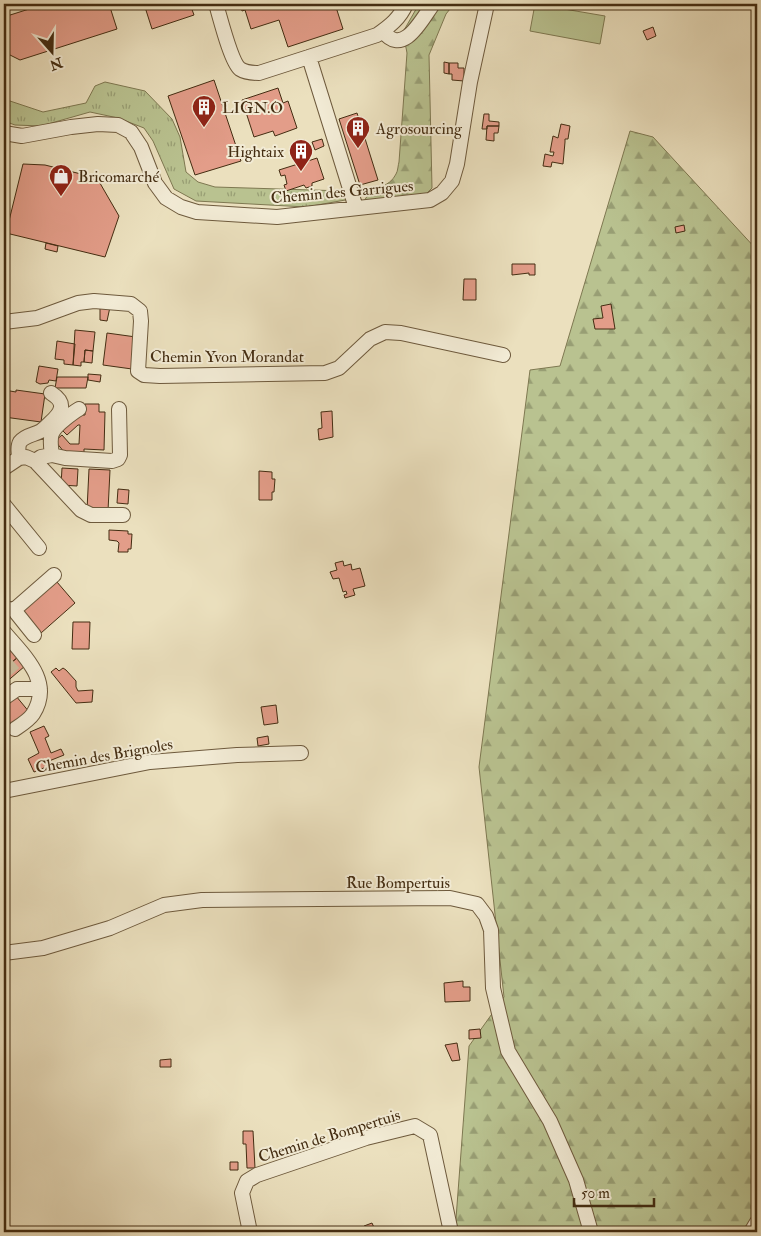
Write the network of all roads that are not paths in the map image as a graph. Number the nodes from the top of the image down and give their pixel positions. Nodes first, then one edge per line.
1 (216, 4) edge
2 (406, 4) edge
3 (433, 4) edge
4 (487, 4) edge
5 (383, 31) junction
6 (309, 57) junction
7 (4, 133) edge
8 (356, 208) junction
9 (4, 322) edge
10 (503, 356) dead end
11 (50, 392) dead end
12 (79, 409) dead end
13 (119, 409) dead end
14 (52, 455) junction
15 (19, 458) junction
16 (38, 465) junction
17 (4, 468) edge
18 (4, 505) edge
19 (122, 515) dead end
20 (39, 548) dead end
21 (54, 575) dead end
22 (9, 609) edge
23 (4, 622) edge
24 (4, 632) edge
25 (34, 635) dead end
26 (41, 665) dead end
27 (40, 689) junction
28 (4, 698) edge
29 (15, 730) dead end
30 (301, 752) dead end
31 (4, 791) edge
32 (4, 953) edge
33 (757, 1223) edge
34 (250, 1232) edge
35 (452, 1232) edge
36 (591, 1232) edge
37 (751, 1232) edge

1 - 6 street
2 - 5 street
3 - 5 street
4 - 8 street, Chemin des Garrigues
5 - 6 street
6 - 8 street
7 - 8 street, Chemin des Garrigues
9 - 10 street, Chemin Yvon Morandat
11 - 15 street
12 - 14 street
13 - 14 street
14 - 16 street
15 - 16 street
15 - 17 street
16 - 19 street
18 - 20 street
21 - 22 street
22 - 25 street
23 - 26 street
24 - 27 street
27 - 28 street
27 - 29 street
30 - 31 street, Chemin des Brignoles
32 - 36 street, Rue Bompertuis
33 - 37 street
34 - 35 street, Chemin de Bompertuis

